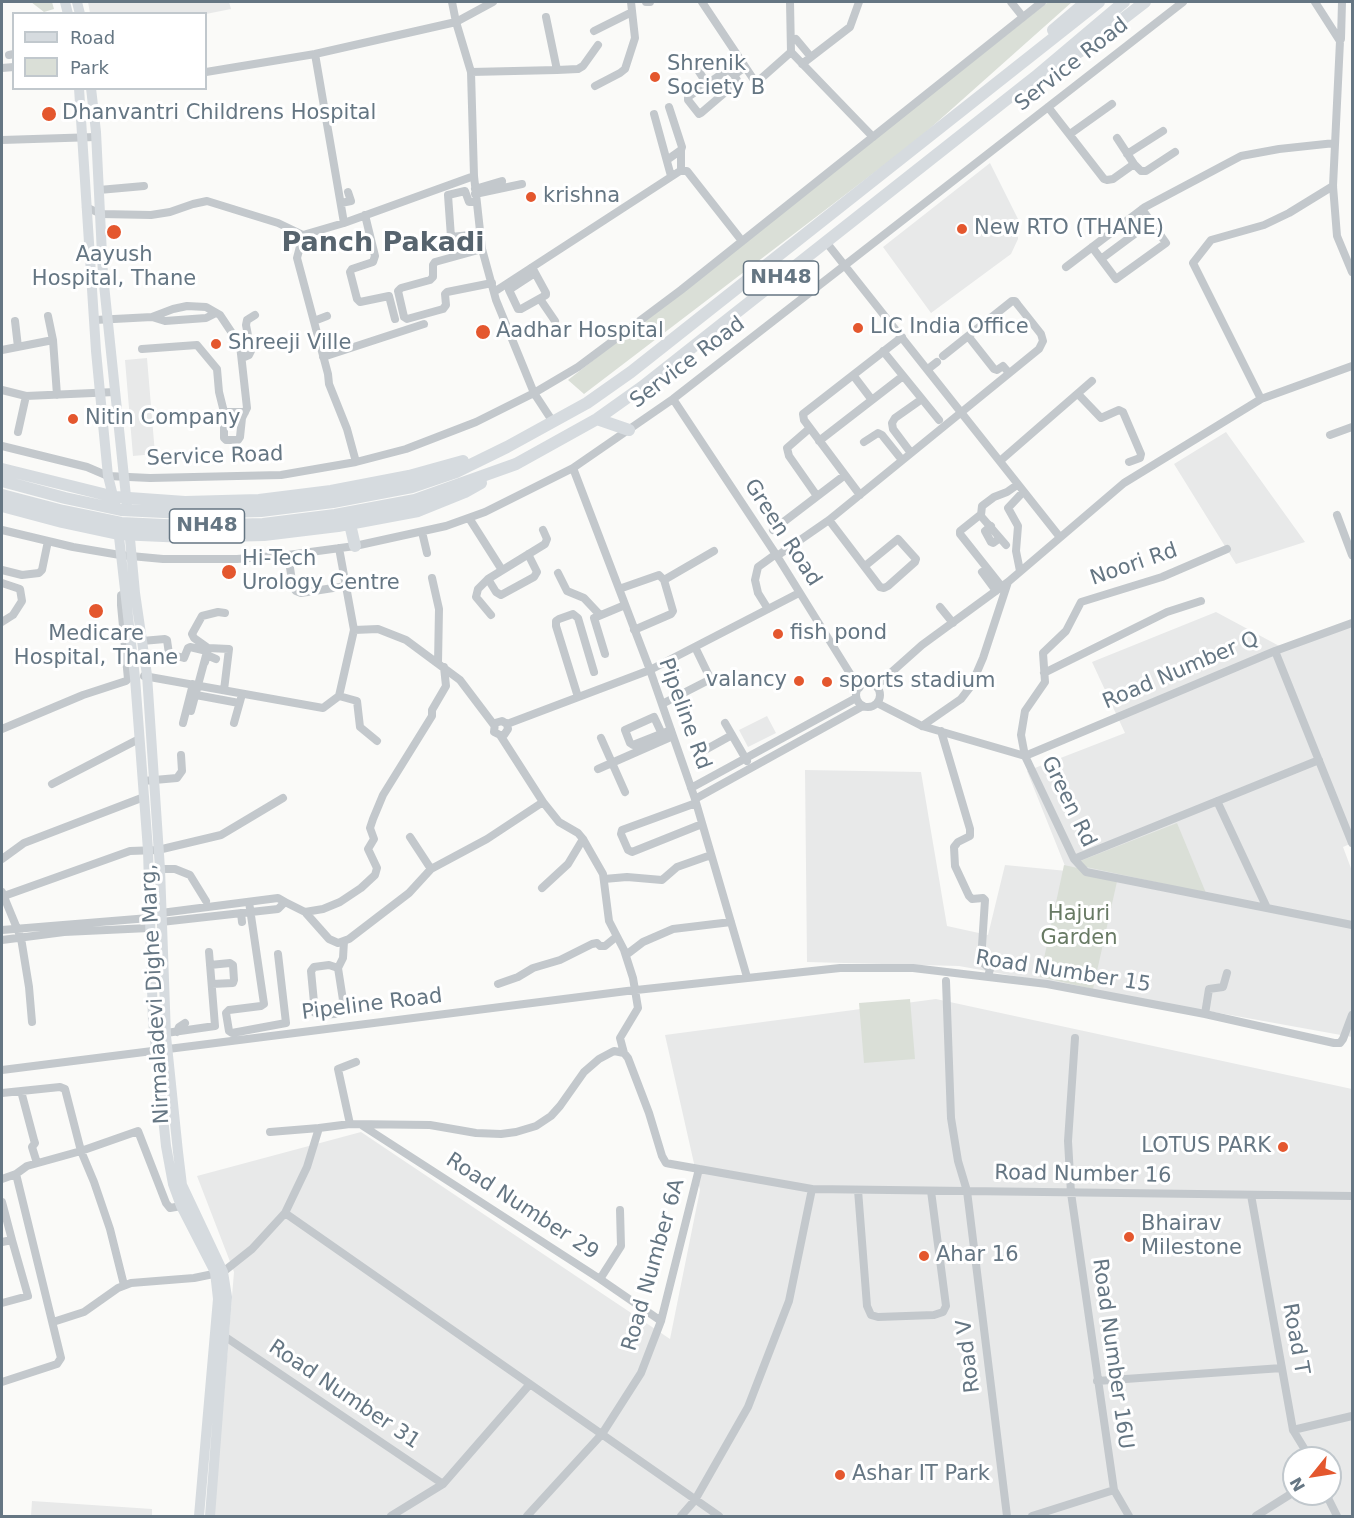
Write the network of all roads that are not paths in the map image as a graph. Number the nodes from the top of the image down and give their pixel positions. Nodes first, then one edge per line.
1 (452, 2) edge
2 (494, 2) edge
3 (632, 2) edge
4 (702, 2) edge
5 (790, 2) edge
6 (859, 2) edge
7 (1011, 2) edge
8 (1042, 2) edge
9 (1086, 2) edge
10 (1100, 2) edge
11 (1124, 2) edge
12 (1145, 2) edge
13 (1183, 2) edge
14 (1316, 2) edge
15 (1342, 2) edge
16 (632, 12) junction
17 (546, 17) dead end
18 (1023, 17) junction
19 (456, 22) junction
20 (594, 31) dead end
21 (796, 39) dead end
22 (1340, 40) junction
23 (598, 45) dead end
24 (791, 52) junction
25 (315, 54) junction
26 (811, 57) junction
27 (1024, 62) junction
28 (802, 64) junction
29 (745, 67) junction
30 (557, 70) junction
31 (698, 70) dead end
32 (207, 72) edge
33 (471, 72) junction
34 (734, 75) junction
35 (1035, 77) junction
36 (707, 84) junction
37 (595, 86) dead end
38 (79, 90) edge
39 (91, 90) edge
40 (1112, 104) dead end
41 (669, 107) dead end
42 (1048, 107) junction
43 (654, 114) dead end
44 (1163, 131) dead end
45 (1070, 134) junction
46 (96, 137) junction
47 (873, 137) junction
48 (83, 138) junction
49 (1117, 138) dead end
50 (2, 140) edge
51 (1335, 143) junction
52 (681, 150) junction
53 (1175, 152) dead end
54 (1127, 154) junction
55 (667, 160) junction
56 (1134, 164) junction
57 (681, 171) junction
58 (474, 176) junction
59 (671, 176) junction
60 (502, 181) dead end
61 (522, 184) dead end
62 (144, 186) dead end
63 (1333, 186) junction
64 (99, 190) junction
65 (476, 195) junction
66 (351, 200) dead end
67 (341, 204) junction
68 (86, 207) junction
69 (1142, 209) junction
70 (101, 214) junction
71 (365, 215) junction
72 (1152, 221) junction
73 (344, 223) junction
74 (480, 234) junction
75 (303, 235) junction
76 (742, 241) junction
77 (826, 242) junction
78 (1092, 247) junction
79 (482, 249) junction
80 (1101, 259) junction
81 (845, 265) junction
82 (1066, 267) dead end
83 (533, 270) junction
84 (1353, 272) edge
85 (492, 283) junction
86 (105, 289) junction
87 (93, 291) junction
88 (494, 292) junction
89 (540, 299) junction
90 (216, 313) junction
91 (255, 315) dead end
92 (48, 316) dead end
93 (327, 316) dead end
94 (152, 317) junction
95 (107, 319) junction
96 (395, 319) dead end
97 (95, 320) junction
98 (15, 321) dead end
99 (314, 321) junction
100 (555, 321) dead end
101 (424, 324) dead end
102 (968, 336) junction
103 (902, 337) junction
104 (52, 340) junction
105 (18, 347) junction
106 (142, 349) dead end
107 (2, 350) edge
108 (883, 351) junction
109 (323, 357) junction
110 (242, 358) junction
111 (1353, 366) edge
112 (928, 369) junction
113 (1009, 373) junction
114 (853, 375) junction
115 (903, 375) junction
116 (1092, 381) dead end
117 (2, 390) edge
118 (115, 392) junction
119 (100, 393) junction
120 (534, 393) junction
121 (1078, 394) junction
122 (57, 395) junction
123 (26, 396) junction
124 (673, 399) junction
125 (922, 399) junction
126 (1261, 399) junction
127 (872, 400) junction
128 (962, 411) junction
129 (224, 412) junction
130 (245, 412) junction
131 (597, 419) junction
132 (939, 420) dead end
133 (553, 422) junction
134 (1353, 427) edge
135 (810, 428) junction
136 (629, 430) junction
137 (18, 432) dead end
138 (1329, 435) dead end
139 (819, 441) junction
140 (864, 442) dead end
141 (2, 446) edge
142 (507, 447) junction
143 (911, 453) junction
144 (902, 460) junction
145 (1000, 461) junction
146 (356, 462) junction
147 (1129, 462) dead end
148 (516, 464) junction
149 (573, 468) junction
150 (2, 470) edge
151 (845, 475) junction
152 (108, 476) junction
153 (124, 477) junction
154 (2, 481) edge
155 (1020, 489) junction
156 (86, 491) junction
157 (2, 495) edge
158 (860, 495) junction
159 (818, 496) junction
160 (120, 498) junction
161 (2, 506) edge
162 (981, 515) junction
163 (1337, 515) dead end
164 (469, 518) junction
165 (830, 520) junction
166 (350, 524) junction
167 (77, 525) junction
168 (2, 530) edge
169 (543, 530) dead end
170 (773, 530) dead end
171 (422, 532) junction
172 (124, 534) junction
173 (1059, 536) junction
174 (48, 541) junction
175 (1006, 545) dead end
176 (354, 546) junction
177 (339, 548) junction
178 (1227, 549) dead end
179 (714, 551) dead end
180 (427, 553) dead end
181 (528, 554) junction
182 (120, 555) junction
183 (288, 555) junction
184 (777, 555) junction
185 (1353, 555) edge
186 (132, 556) junction
187 (865, 566) junction
188 (2, 570) edge
189 (502, 570) junction
190 (1020, 571) junction
191 (982, 572) dead end
192 (558, 573) dead end
193 (432, 578) dead end
194 (488, 579) junction
195 (664, 580) junction
196 (4, 586) edge
197 (346, 586) junction
198 (1002, 587) junction
199 (619, 588) junction
200 (799, 593) junction
201 (124, 594) junction
202 (1201, 601) dead end
203 (625, 605) junction
204 (940, 606) dead end
205 (768, 609) junction
206 (225, 613) dead end
207 (599, 614) junction
208 (491, 615) dead end
209 (2, 622) edge
210 (953, 622) junction
211 (1353, 623) edge
212 (354, 630) junction
213 (634, 630) junction
214 (142, 641) junction
215 (695, 647) junction
216 (1275, 651) junction
217 (206, 654) junction
218 (605, 654) dead end
219 (216, 659) dead end
220 (441, 665) junction
221 (650, 670) junction
222 (594, 672) dead end
223 (1044, 673) junction
224 (147, 675) junction
225 (135, 678) junction
226 (199, 685) junction
227 (876, 686) junction
228 (859, 688) junction
229 (224, 690) junction
230 (242, 693) junction
231 (196, 695) junction
232 (339, 696) junction
233 (578, 697) junction
234 (856, 698) junction
235 (239, 703) junction
236 (877, 703) junction
237 (662, 704) junction
238 (863, 706) junction
239 (191, 711) dead end
240 (183, 723) dead end
241 (234, 723) dead end
242 (725, 723) dead end
243 (507, 724) junction
244 (494, 725) junction
245 (922, 726) junction
246 (2, 729) edge
247 (941, 731) junction
248 (672, 733) junction
249 (662, 734) junction
250 (500, 735) junction
251 (732, 735) junction
252 (601, 738) dead end
253 (140, 739) junction
254 (377, 741) dead end
255 (705, 750) dead end
256 (181, 756) dead end
257 (1025, 756) junction
258 (745, 759) junction
259 (1319, 760) junction
260 (612, 763) junction
261 (751, 768) junction
262 (598, 769) dead end
263 (148, 781) junction
264 (52, 784) dead end
265 (691, 788) junction
266 (625, 792) dead end
267 (144, 798) junction
268 (283, 798) dead end
269 (696, 801) junction
270 (1217, 801) junction
271 (543, 802) junction
272 (702, 824) junction
273 (410, 837) dead end
274 (584, 839) junction
275 (1353, 843) edge
276 (153, 850) junction
277 (711, 855) junction
278 (2, 859) edge
279 (1074, 859) junction
280 (154, 869) junction
281 (431, 869) junction
282 (604, 879) junction
283 (543, 888) dead end
284 (3, 894) edge
285 (206, 901) dead end
286 (249, 902) junction
287 (285, 902) junction
288 (1266, 908) junction
289 (245, 912) junction
290 (305, 912) junction
291 (161, 917) junction
292 (244, 922) dead end
293 (731, 922) junction
294 (149, 923) junction
295 (1353, 925) edge
296 (693, 926) junction
297 (17, 928) junction
298 (2, 930) edge
299 (616, 937) junction
300 (21, 938) junction
301 (682, 938) dead end
302 (2, 940) edge
303 (344, 941) junction
304 (209, 952) dead end
305 (278, 954) dead end
306 (626, 955) junction
307 (210, 965) junction
308 (338, 968) junction
309 (1227, 973) dead end
310 (747, 977) junction
311 (988, 977) junction
312 (946, 981) dead end
313 (212, 984) junction
314 (498, 984) dead end
315 (1205, 1014) junction
316 (1353, 1015) edge
317 (166, 1020) junction
318 (153, 1021) junction
319 (32, 1022) dead end
320 (185, 1023) dead end
321 (166, 1034) junction
322 (1075, 1038) dead end
323 (624, 1053) junction
324 (356, 1062) dead end
325 (2, 1070) edge
326 (21, 1091) junction
327 (2, 1093) edge
328 (162, 1112) junction
329 (174, 1112) junction
330 (350, 1124) junction
331 (362, 1125) junction
332 (319, 1128) junction
333 (270, 1132) dead end
334 (81, 1151) junction
335 (37, 1163) junction
336 (699, 1168) junction
337 (16, 1174) junction
338 (2, 1179) edge
339 (812, 1189) junction
340 (858, 1190) junction
341 (931, 1191) junction
342 (968, 1191) junction
343 (1071, 1193) junction
344 (1251, 1195) junction
345 (1353, 1196) edge
346 (2, 1202) edge
347 (181, 1206) junction
348 (620, 1210) dead end
349 (285, 1213) junction
350 (12, 1240) junction
351 (2, 1242) edge
352 (219, 1272) junction
353 (600, 1279) junction
354 (124, 1286) junction
355 (45, 1293) junction
356 (28, 1296) junction
357 (2, 1303) edge
358 (661, 1322) junction
359 (53, 1323) junction
360 (224, 1336) junction
361 (1281, 1368) junction
362 (1097, 1381) junction
363 (2, 1382) edge
364 (530, 1384) junction
365 (1353, 1416) edge
366 (1293, 1430) junction
367 (602, 1434) junction
368 (1303, 1446) edge
369 (443, 1484) junction
370 (1114, 1490) junction
371 (695, 1500) junction
372 (1282, 1500) edge
373 (200, 1516) edge
374 (210, 1516) edge
375 (391, 1516) edge
376 (528, 1516) edge
377 (681, 1516) edge
378 (719, 1516) edge
379 (1007, 1516) edge
380 (1032, 1516) edge
381 (1129, 1516) edge
382 (1256, 1516) edge

1 - 19 street
2 - 19 street
3 - 16 street
4 - 29 street
5 - 24 street
6 - 26 street
7 - 18 street
8 - 18 street, Service Road
9 - 27 highway
10 - 27 highway, NH48
11 - 35 highway, NH48
12 - 35 highway
13 - 42 street, Service Road
14 - 22 street
15 - 22 street
16 - 20 street
16 - 37 street
17 - 30 street
18 - 47 street, Service Road
19 - 25 street
19 - 33 street
21 - 26 street
22 - 51 street
23 - 30 street
24 - 28 street
24 - 29 street
25 - 32 street
25 - 67 street
26 - 28 street
27 - 133 highway, NH48
28 - 47 street
29 - 34 street
30 - 33 street
31 - 36 street
33 - 58 street
34 - 36 street
34 - 36 street
35 - 77 highway, NH48
38 - 48 main road
39 - 46 main road
40 - 45 street
41 - 52 street
42 - 45 street
42 - 81 street, Service Road
43 - 55 street
44 - 54 street
45 - 56 street
46 - 48 street
46 - 64 main road
47 - 76 street, Service Road
48 - 50 street
48 - 68 main road
49 - 54 street
51 - 63 street
51 - 69 street
52 - 55 street
52 - 57 street
53 - 56 street
54 - 56 street
55 - 59 street
57 - 59 street
57 - 76 street
58 - 65 street
58 - 71 street
59 - 83 street
60 - 65 street
61 - 65 street
62 - 64 street
63 - 84 street
63 - 126 street
64 - 70 main road
65 - 74 street
65 - 74 street
66 - 67 street
67 - 73 street
68 - 70 street
68 - 87 main road
69 - 72 street
69 - 78 street
70 - 75 street
70 - 86 main road
71 - 73 street
71 - 96 street
72 - 80 street
72 - 80 street
73 - 75 street
74 - 79 street
75 - 99 street
76 - 120 street, Service Road
77 - 81 street
77 - 131 highway, NH48
78 - 80 street
78 - 82 street
79 - 85 street
79 - 85 street
81 - 103 street
81 - 124 street, Service Road
83 - 88 street
83 - 89 street
83 - 89 street
85 - 88 street
86 - 87 main road
86 - 95 main road
87 - 97 main road
88 - 120 street
89 - 100 street
90 - 94 street
90 - 94 street
90 - 110 street
91 - 110 street
92 - 104 street
93 - 99 street
94 - 95 street
95 - 97 street
95 - 118 main road
97 - 119 main road
98 - 105 street
99 - 109 street
101 - 109 street
102 - 112 street
102 - 113 street
102 - 113 street
103 - 108 street
103 - 112 street
104 - 105 street
104 - 122 street
105 - 107 street
106 - 129 street
108 - 114 street
108 - 115 street
109 - 146 street
110 - 130 street
111 - 126 street
112 - 128 street
113 - 128 street
114 - 127 street
114 - 135 street
115 - 125 street
115 - 127 street
116 - 121 street
117 - 123 street
118 - 119 street
118 - 153 main road
119 - 122 street
119 - 152 main road
120 - 133 street
120 - 146 street, Service Road
121 - 145 street
121 - 147 street
122 - 123 street
123 - 137 street
124 - 136 street, Service Road
124 - 184 street, Green Road
125 - 132 street
125 - 143 street
126 - 173 street
127 - 139 street
128 - 143 street
128 - 145 street
129 - 130 street
129 - 130 street
131 - 136 highway
131 - 148 highway, NH48
133 - 142 highway, NH48
134 - 138 street
135 - 139 street
135 - 159 street
136 - 149 street, Service Road
139 - 151 street
140 - 144 street
141 - 152 street, Service Road
142 - 154 highway, NH48
142 - 160 highway
143 - 144 street
144 - 158 street
145 - 155 street
146 - 153 street, Service Road
148 - 157 highway, NH48
148 - 166 highway
149 - 164 street, Service Road
149 - 199 street, Pipeline Rd
150 - 156 highway
151 - 158 street
151 - 159 street
152 - 153 street, Service Road
152 - 160 main road
153 - 160 main road
155 - 162 street
155 - 173 street
155 - 190 street
156 - 160 highway
156 - 167 highway
158 - 165 street
159 - 170 street
160 - 172 main road, Nirmaladevi Dighe Marg,
161 - 167 highway
162 - 175 street
162 - 198 street
163 - 185 street
164 - 171 street, Service Road
164 - 189 street
165 - 184 street
165 - 187 street
166 - 172 highway
166 - 176 highway
167 - 172 highway
168 - 174 street, Service Road
169 - 181 street
171 - 176 street, Service Road
171 - 180 street
172 - 182 main road, Nirmaladevi Dighe Marg,
172 - 186 main road, Nirmaladevi Dighe Marg,
173 - 190 street
174 - 182 street, Service Road
174 - 188 street
176 - 177 street, Service Road
177 - 183 street, Service Road
177 - 197 street
178 - 223 street, Noori Rd
179 - 195 street
181 - 189 street
181 - 194 street
182 - 186 street, Service Road
182 - 201 main road, Nirmaladevi Dighe Marg,
183 - 186 street, Service Road
183 - 197 street
184 - 200 street, Green Road
184 - 205 street
186 - 214 main road, Nirmaladevi Dighe Marg,
187 - 187 street
189 - 194 street
190 - 198 street
191 - 198 street
192 - 207 street
193 - 220 street
194 - 208 street
195 - 199 street
195 - 213 street
196 - 209 street
197 - 212 street
198 - 210 street
198 - 245 street
199 - 203 street, Pipeline Rd
200 - 205 street
200 - 228 street, Green Road
201 - 225 main road, Nirmaladevi Dighe Marg,
201 - 246 street
202 - 223 street
203 - 207 street
203 - 213 street, Pipeline Rd
204 - 210 street
205 - 215 street
206 - 217 street
207 - 218 street
210 - 227 street
211 - 216 street, Road Number Q
212 - 220 street
212 - 232 street
213 - 221 street, Pipeline Rd
214 - 217 street
214 - 224 main road, Nirmaladevi Dighe Marg,
215 - 221 street
215 - 237 street
216 - 257 street, Road Number Q
216 - 259 street
217 - 219 street
217 - 226 street
217 - 229 street
220 - 244 street
220 - 290 street
221 - 233 street
221 - 237 street, Pipeline Rd
222 - 233 street
223 - 257 street, Noori Rd
224 - 225 street
224 - 226 street
224 - 263 main road, Nirmaladevi Dighe Marg,
225 - 253 main road, Nirmaladevi Dighe Marg,
226 - 229 street
226 - 231 street
226 - 240 street
227 - 228 street
227 - 236 street
228 - 234 street
229 - 230 street
230 - 232 street
230 - 235 street
231 - 235 street
231 - 239 street
232 - 254 street
233 - 243 street
234 - 238 street
234 - 258 street
235 - 241 street
236 - 238 street
236 - 245 street, Green Rd
237 - 248 street, Pipeline Rd
238 - 261 street
242 - 251 street
243 - 244 street
243 - 250 street
244 - 250 street
245 - 247 street, Green Rd
247 - 257 street, Green Rd
247 - 311 street
248 - 249 street
248 - 260 street
248 - 265 street, Pipeline Rd
249 - 249 street
250 - 271 street
251 - 255 street
251 - 258 street
252 - 260 street
253 - 263 main road, Nirmaladevi Dighe Marg,
253 - 264 street
256 - 263 street
257 - 279 street, Green Rd
258 - 261 street
258 - 265 street
259 - 270 street
259 - 275 street
260 - 262 street
260 - 266 street
261 - 269 street
263 - 267 main road, Nirmaladevi Dighe Marg,
263 - 276 main road, Nirmaladevi Dighe Marg,
265 - 269 street, Pipeline Rd
267 - 276 main road, Nirmaladevi Dighe Marg,
267 - 278 street
268 - 276 street
269 - 272 street, Pipeline Rd
269 - 272 street
270 - 279 street
270 - 288 street
271 - 274 street
271 - 281 street
272 - 277 street, Pipeline Rd
273 - 281 street
274 - 282 street
274 - 283 street
276 - 280 main road, Nirmaladevi Dighe Marg,
276 - 284 street
277 - 282 street
277 - 293 street, Pipeline Rd
279 - 288 street, Green Rd
280 - 285 street
280 - 291 main road, Nirmaladevi Dighe Marg,
280 - 294 main road, Nirmaladevi Dighe Marg,
281 - 303 street
282 - 299 street
284 - 297 street
286 - 287 street
286 - 289 street
286 - 291 street
287 - 289 street
287 - 290 street
288 - 295 street, Green Rd
289 - 291 street
289 - 292 street
289 - 305 street
290 - 303 street
291 - 317 main road, Nirmaladevi Dighe Marg,
293 - 296 street
293 - 310 street, Pipeline Rd
294 - 297 street
294 - 300 street
294 - 318 main road, Nirmaladevi Dighe Marg,
296 - 301 street
296 - 306 street
297 - 298 street
297 - 300 street
299 - 306 street
299 - 314 street
300 - 302 street
300 - 319 street
303 - 308 street
304 - 307 street
306 - 323 street
307 - 313 street
307 - 313 street
308 - 308 street
309 - 315 street
310 - 311 street, Road Number 15
310 - 325 street, Pipeline Road
311 - 315 street, Road Number 15
312 - 342 street, Road V
313 - 321 street
315 - 316 street, Road Number 15
317 - 318 main road
317 - 321 main road, Nirmaladevi Dighe Marg,
318 - 321 main road, Nirmaladevi Dighe Marg,
320 - 321 street
321 - 328 main road, Nirmaladevi Dighe Marg,
321 - 329 main road, Nirmaladevi Dighe Marg,
322 - 343 street, Road Number 16U
323 - 331 street
323 - 336 street
324 - 330 street
326 - 327 street
326 - 334 street
326 - 335 street
328 - 329 main road
328 - 347 main road, Nirmaladevi Dighe Marg,
329 - 352 main road, Nirmaladevi Dighe Marg,
330 - 331 street
330 - 332 street
331 - 353 street, Road Number 29
332 - 333 street
332 - 349 street
334 - 335 street
334 - 347 street
334 - 354 street
335 - 337 street
336 - 339 street, Road Number 6A
336 - 358 street, Road Number 6A
337 - 338 street
337 - 355 street
339 - 340 street, Road Number 16
339 - 371 street
340 - 341 street, Road Number 16
340 - 341 street
341 - 342 street, Road Number 16
342 - 343 street, Road Number 16
342 - 379 street, Road V
343 - 344 street, Road Number 16
343 - 362 street, Road Number 16U
344 - 345 street, Road Number 16
344 - 361 street, Road T
346 - 350 street
347 - 352 main road, Nirmaladevi Dighe Marg,
348 - 353 street
349 - 352 street
349 - 364 street
350 - 351 street
350 - 356 street
352 - 354 street
352 - 360 main road, Nirmaladevi Dighe Marg,
352 - 373 main road, Nirmaladevi Dighe Marg,
353 - 358 street, Road Number 29
354 - 359 street
355 - 356 street
355 - 359 street
356 - 357 street
358 - 367 street, Road Number 6A
359 - 363 street
360 - 369 street, Road Number 31
360 - 374 main road, Nirmaladevi Dighe Marg,
361 - 362 street
361 - 366 street, Road T
362 - 370 street, Road Number 16U
364 - 367 street
364 - 369 street
365 - 366 street
366 - 368 street
367 - 371 street
367 - 376 street, Road Number 6A
369 - 375 street
370 - 380 street
370 - 381 street, Road Number 16U
371 - 377 street
371 - 378 street
372 - 382 street

